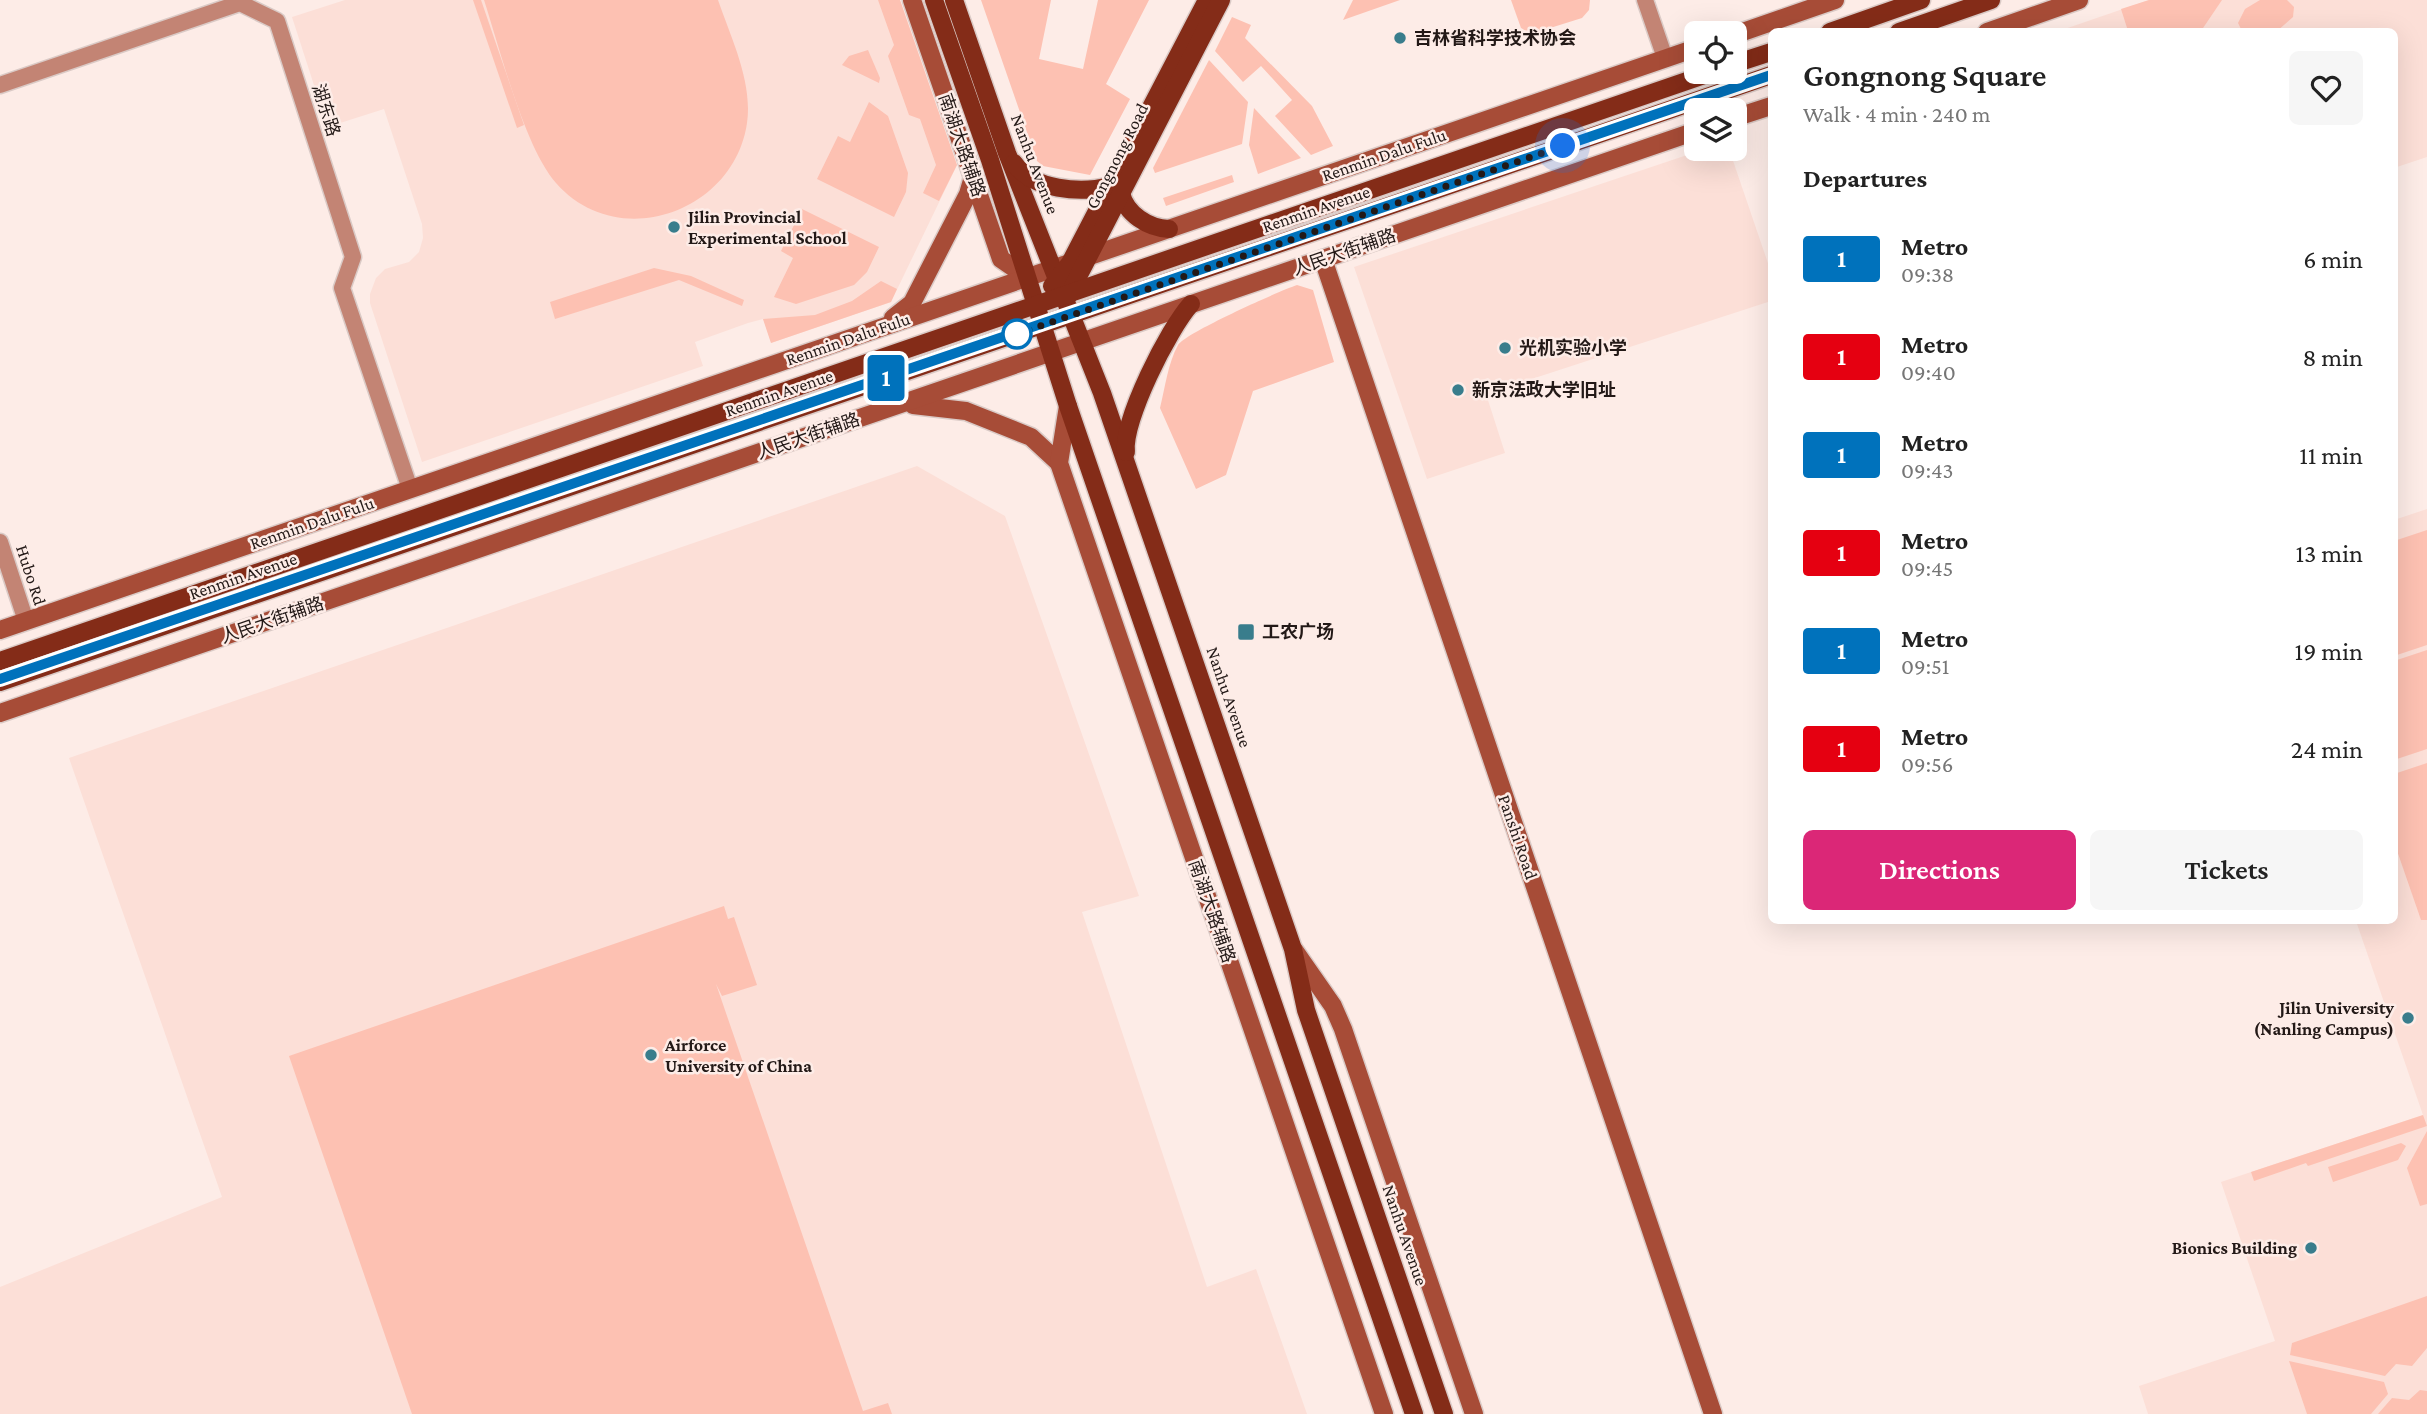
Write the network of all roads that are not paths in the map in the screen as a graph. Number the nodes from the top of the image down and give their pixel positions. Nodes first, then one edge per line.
1 (912, 0) edge
2 (934, 0) edge
3 (954, 0) edge
4 (1207, 0) edge
5 (1221, 0) edge
6 (1645, 0) edge
7 (1835, 0) edge
8 (1922, 0) edge
9 (1991, 0) edge
10 (2079, 0) edge
11 (1842, 28) edge
12 (1910, 28) edge
13 (1998, 28) edge
14 (1747, 30) edge
15 (1684, 52) edge
16 (1768, 53) edge
17 (1665, 58) junction
18 (1747, 60) edge
19 (1768, 76) edge
20 (1684, 82) edge
21 (0, 85) edge
22 (1768, 107) edge
23 (1747, 114) edge
24 (1684, 135) edge
25 (1007, 153) junction
26 (973, 177) junction
27 (1116, 190) junction
28 (1169, 229) junction
29 (1090, 256) junction
30 (1323, 259) junction
31 (1027, 277) junction
32 (1064, 288) junction
33 (1191, 304) junction
34 (1035, 305) junction
35 (1042, 325) junction
36 (870, 331) junction
37 (1082, 342) junction
38 (1051, 353) junction
39 (1068, 406) junction
40 (889, 408) junction
41 (1059, 463) junction
42 (1127, 466) junction
43 (410, 489) junction
44 (0, 541) edge
45 (26, 621) junction
46 (0, 630) edge
47 (0, 661) edge
48 (0, 682) edge
49 (0, 713) edge
50 (1293, 949) junction
51 (1384, 1414) edge
52 (1414, 1414) edge
53 (1444, 1414) edge
54 (1474, 1414) edge
55 (1713, 1414) edge

1 - 26 main road, 南湖大路辅路
2 - 31 main road
3 - 25 main road, Nanhu Avenue
4 - 27 main road, Gongnong Road
5 - 27 main road, Gongnong Road
6 - 17 street
7 - 14 main road
8 - 11 main road
9 - 12 main road
10 - 13 main road
15 - 17 main road, Renmin Dalu Fulu
16 - 18 main road
17 - 28 main road, Renmin Dalu Fulu
19 - 32 main road, Renmin Avenue
20 - 32 main road, Renmin Avenue
21 - 43 street, 湖东路
22 - 23 main road
24 - 30 main road, 人民大街辅路
25 - 27 main road
25 - 32 main road, Nanhu Avenue
26 - 31 main road, 南湖大路辅路
26 - 36 main road
27 - 28 main road
27 - 29 main road, Gongnong Road
27 - 32 main road, Gongnong Road
28 - 29 main road, Renmin Dalu Fulu
29 - 32 main road, Gongnong Road
29 - 32 main road, Renmin Dalu Fulu
30 - 33 main road, 人民大街辅路
30 - 55 main road, Panshi Road
31 - 32 main road, Renmin Dalu Fulu
31 - 34 main road
31 - 36 main road, Renmin Dalu Fulu
32 - 34 main road, Renmin Avenue
32 - 35 main road, Gongnong Road
32 - 37 main road, Nanhu Avenue
33 - 37 main road, 人民大街辅路
33 - 42 main road
34 - 35 main road
34 - 47 main road, Renmin Avenue
35 - 38 main road
35 - 48 main road, Renmin Avenue
36 - 43 main road, Renmin Dalu Fulu
37 - 38 main road, 人民大街辅路
37 - 42 main road, Nanhu Avenue
38 - 39 main road
38 - 40 main road, 人民大街辅路
39 - 41 main road, 南湖大路辅路
39 - 52 main road
40 - 41 main road
40 - 49 main road, 人民大街辅路
41 - 51 main road, 南湖大路辅路
42 - 50 main road, Nanhu Avenue
43 - 45 main road, Renmin Dalu Fulu
44 - 45 street, Hubo Rd
45 - 46 main road, Renmin Dalu Fulu
50 - 53 main road, Nanhu Avenue
50 - 54 main road

